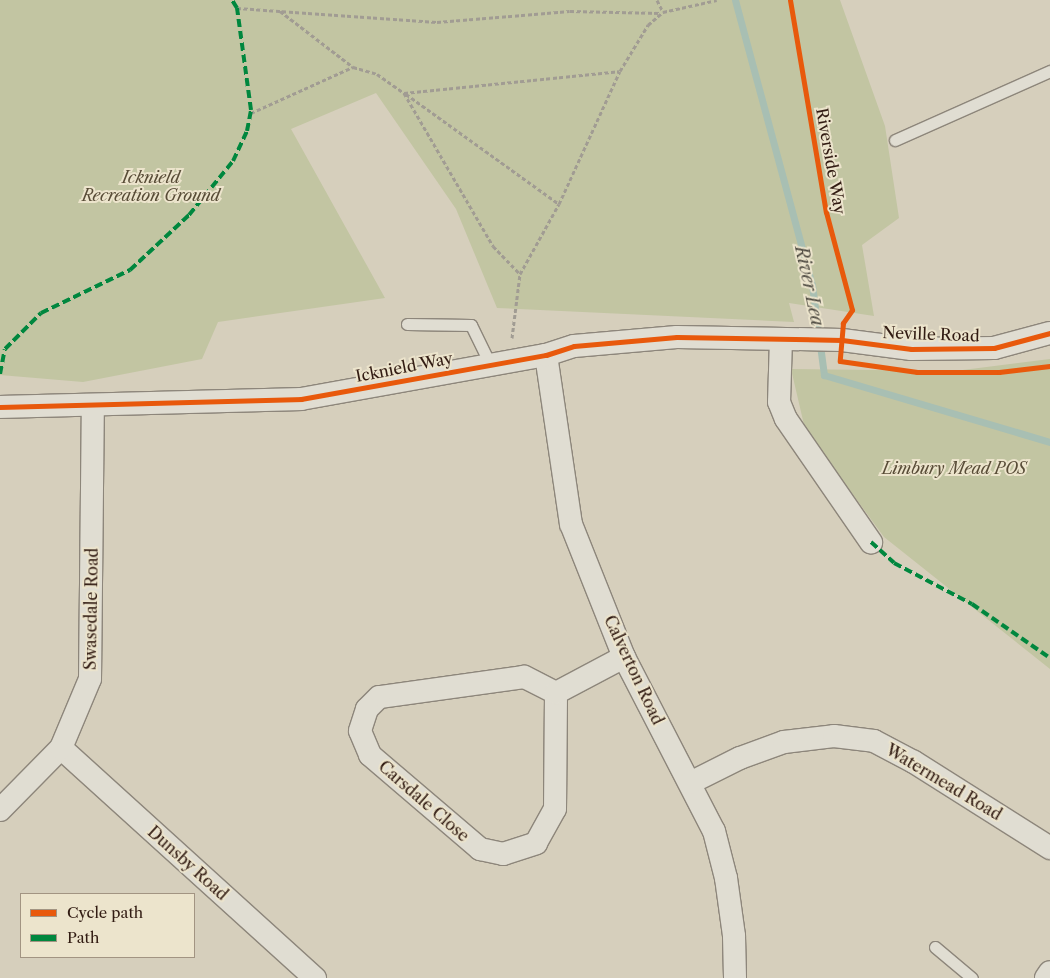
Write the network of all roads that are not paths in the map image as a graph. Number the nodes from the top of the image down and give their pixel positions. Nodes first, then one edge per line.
1 (1050, 71) edge
2 (895, 140) dead end
3 (407, 324) dead end
4 (1050, 333) edge
5 (781, 339) junction
6 (810, 341) joint
7 (546, 355) junction
8 (499, 362) junction
9 (93, 406) junction
10 (0, 407) edge
11 (871, 542) dead end
12 (624, 657) junction
13 (556, 693) junction
14 (61, 748) junction
15 (690, 783) junction
16 (0, 810) edge
17 (1050, 848) edge
18 (936, 947) dead end
19 (1050, 972) edge
20 (315, 978) edge
21 (735, 978) edge
22 (972, 978) edge
23 (1046, 978) edge

1 - 2 lane
3 - 8 lane
4 - 6 street, Neville Road
5 - 6 street, Icknield Way
5 - 7 street, Icknield Way
5 - 11 street
7 - 8 street, Icknield Way
7 - 12 street, Calverton Road
8 - 9 street, Icknield Way
9 - 10 street, Icknield Way
9 - 14 street, Swasedale Road
12 - 13 street
12 - 15 street, Calverton Road
13 - 13 street, Carsdale Close
14 - 16 street, Swasedale Road
14 - 20 street, Dunsby Road
15 - 17 street, Watermead Road
15 - 21 street, Calverton Road
18 - 22 lane
19 - 23 street

